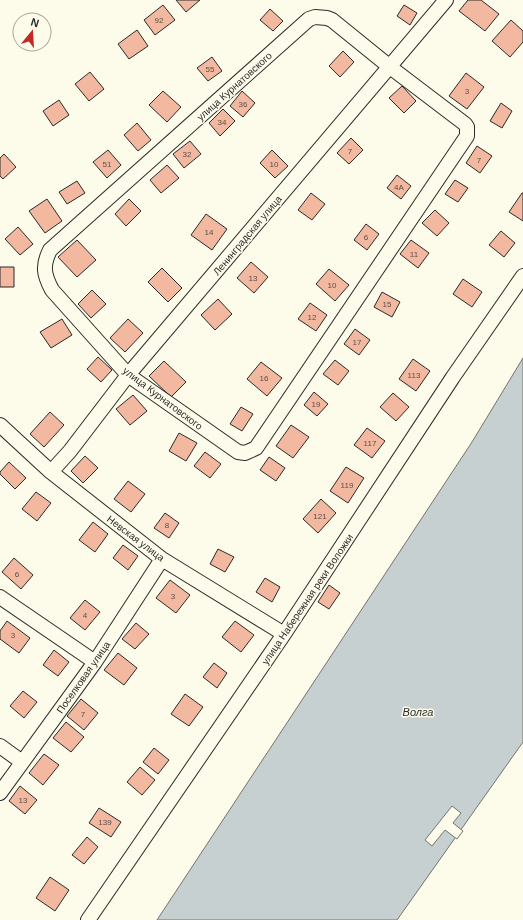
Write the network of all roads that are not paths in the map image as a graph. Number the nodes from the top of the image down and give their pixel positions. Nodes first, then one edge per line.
1 (446, 0) edge
2 (390, 67) junction
3 (523, 276) edge
4 (128, 374) junction
5 (0, 424) edge
6 (51, 472) junction
7 (162, 559) junction
8 (0, 597) edge
9 (284, 634) junction
10 (95, 662) junction
11 (0, 746) edge
12 (22, 762) junction
13 (0, 793) edge
14 (88, 920) edge

1 - 2 street, Ленинградская улица
2 - 4 street, Ленинградская улица
2 - 4 street, улица Курнатовского
2 - 4 street, улица Курнатовского
3 - 9 street, улица Набережная реки Воложки
4 - 6 street, Ленинградская улица
5 - 6 street, Невская улица
6 - 7 street, Невская улица
7 - 9 street, Невская улица
7 - 10 street, Поселковая улица
8 - 10 street
9 - 14 street, улица Набережная реки Воложки
10 - 12 street, Поселковая улица
11 - 12 street
12 - 13 street, Поселковая улица

